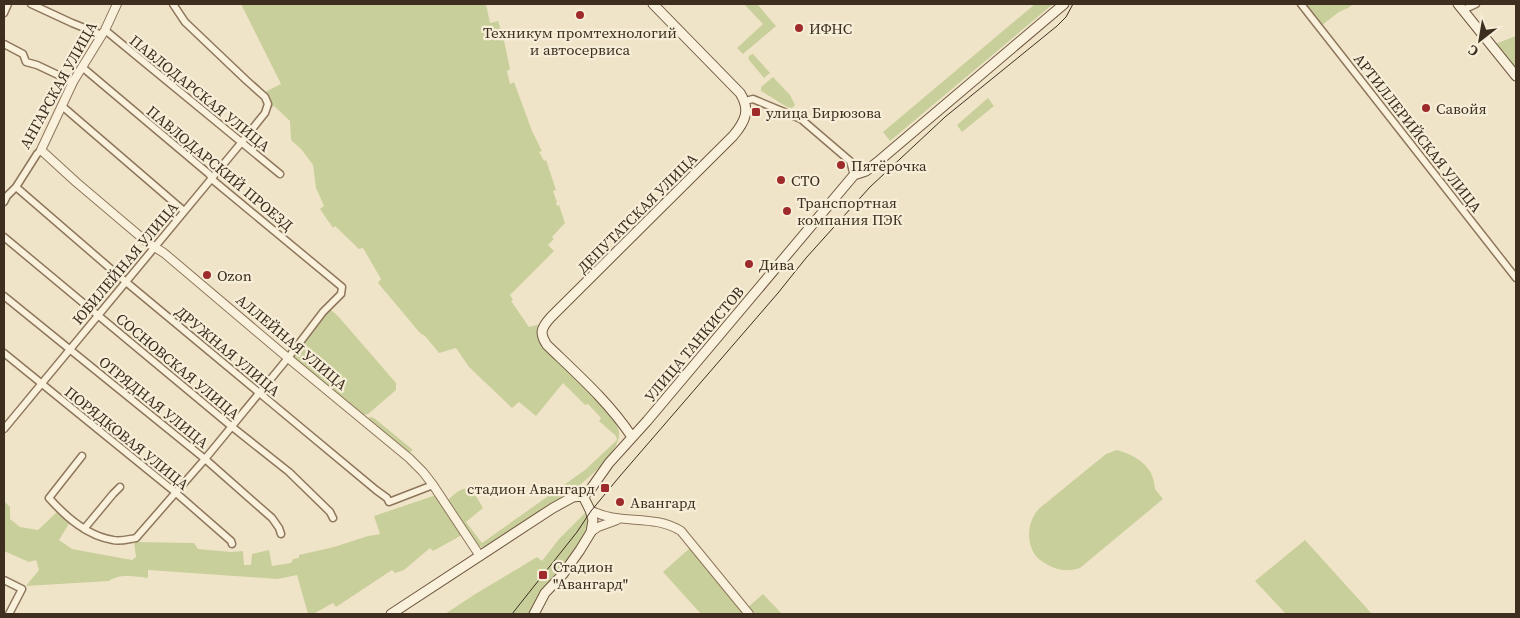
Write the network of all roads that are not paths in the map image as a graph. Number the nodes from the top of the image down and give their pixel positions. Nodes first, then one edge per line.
1 (8, 4) edge
2 (31, 4) edge
3 (117, 4) edge
4 (173, 4) edge
5 (652, 4) edge
6 (1064, 4) edge
7 (1301, 4) edge
8 (1476, 4) edge
9 (1460, 7) edge
10 (4, 13) edge
11 (103, 33) junction
12 (4, 44) edge
13 (82, 68) junction
14 (1516, 76) edge
15 (73, 82) junction
16 (745, 101) junction
17 (62, 106) junction
18 (241, 143) junction
19 (41, 150) junction
20 (280, 174) dead end
21 (854, 175) junction
22 (212, 178) junction
23 (16, 188) junction
24 (4, 202) edge
25 (184, 211) junction
26 (4, 237) edge
27 (155, 247) junction
28 (1516, 278) edge
29 (126, 282) junction
30 (4, 296) edge
31 (97, 315) junction
32 (70, 350) junction
33 (4, 353) edge
34 (288, 358) junction
35 (41, 384) junction
36 (259, 393) junction
37 (231, 426) junction
38 (4, 428) edge
39 (632, 437) junction
40 (82, 456) dead end
41 (205, 459) junction
42 (433, 485) junction
43 (120, 487) dead end
44 (175, 492) junction
45 (583, 496) junction
46 (590, 510) junction
47 (333, 518) dead end
48 (622, 519) junction
49 (84, 529) junction
50 (591, 532) junction
51 (281, 534) dead end
52 (232, 544) dead end
53 (480, 556) junction
54 (4, 580) edge
55 (9, 614) edge
56 (391, 614) edge
57 (534, 614) edge
58 (749, 614) edge

1 - 10 street
2 - 11 street, ПАВЛОДАРСКАЯ УЛИЦА
3 - 11 street, АНГАРСКАЯ УЛИЦА
4 - 18 street, ЮБИЛЕЙНАЯ УЛИЦА
5 - 16 main road
6 - 21 main road, УЛИЦА ТАНКИСТОВ
7 - 28 street, АРТИЛЛЕРИЙСКАЯ УЛИЦА
8 - 9 street
9 - 14 main road
11 - 13 street, АНГАРСКАЯ УЛИЦА
11 - 18 street, ПАВЛОДАРСКАЯ УЛИЦА
12 - 15 street
13 - 15 street, АНГАРСКАЯ УЛИЦА
13 - 22 street, ПАВЛОДАРСКИЙ ПРОЕЗД
15 - 17 street, АНГАРСКАЯ УЛИЦА
16 - 21 street
16 - 39 main road, ДЕПУТАТСКАЯ УЛИЦА
17 - 19 street, АНГАРСКАЯ УЛИЦА
17 - 25 street
18 - 20 street, ПАВЛОДАРСКАЯ УЛИЦА
18 - 22 street, ЮБИЛЕЙНАЯ УЛИЦА
19 - 23 street, АНГАРСКАЯ УЛИЦА
19 - 27 street, АЛЛЕЙНАЯ УЛИЦА
21 - 39 main road, УЛИЦА ТАНКИСТОВ
22 - 25 street, ЮБИЛЕЙНАЯ УЛИЦА
22 - 34 street, ПАВЛОДАРСКИЙ ПРОЕЗД
23 - 24 street, АНГАРСКАЯ УЛИЦА
23 - 29 street, ДРУЖНАЯ УЛИЦА
25 - 27 street, ЮБИЛЕЙНАЯ УЛИЦА
26 - 31 street, СОСНОВСКАЯ УЛИЦА
27 - 29 street, ЮБИЛЕЙНАЯ УЛИЦА
27 - 34 street, АЛЛЕЙНАЯ УЛИЦА
29 - 31 street, ЮБИЛЕЙНАЯ УЛИЦА
29 - 36 street, ДРУЖНАЯ УЛИЦА
30 - 32 street, ОТРЯДНАЯ УЛИЦА
31 - 32 street, ЮБИЛЕЙНАЯ УЛИЦА
31 - 37 street, СОСНОВСКАЯ УЛИЦА
32 - 35 street, ЮБИЛЕЙНАЯ УЛИЦА
32 - 41 street, ОТРЯДНАЯ УЛИЦА
33 - 35 street, ПОРЯДКОВАЯ УЛИЦА
34 - 36 street
34 - 42 street, АЛЛЕЙНАЯ УЛИЦА
35 - 38 street, ЮБИЛЕЙНАЯ УЛИЦА
35 - 44 street, ПОРЯДКОВАЯ УЛИЦА
36 - 37 street
36 - 42 street, ДРУЖНАЯ УЛИЦА
37 - 41 street
37 - 47 street, СОСНОВСКАЯ УЛИЦА
39 - 45 main road, УЛИЦА ТАНКИСТОВ
40 - 49 street
41 - 44 street
41 - 51 street, ОТРЯДНАЯ УЛИЦА
42 - 53 street, АЛЛЕЙНАЯ УЛИЦА
43 - 49 street
44 - 49 street
44 - 52 street, ПОРЯДКОВАЯ УЛИЦА
45 - 46 main road
45 - 53 main road
46 - 48 street
46 - 50 main road
48 - 50 street
48 - 58 street
50 - 57 main road
53 - 56 main road
54 - 55 street

